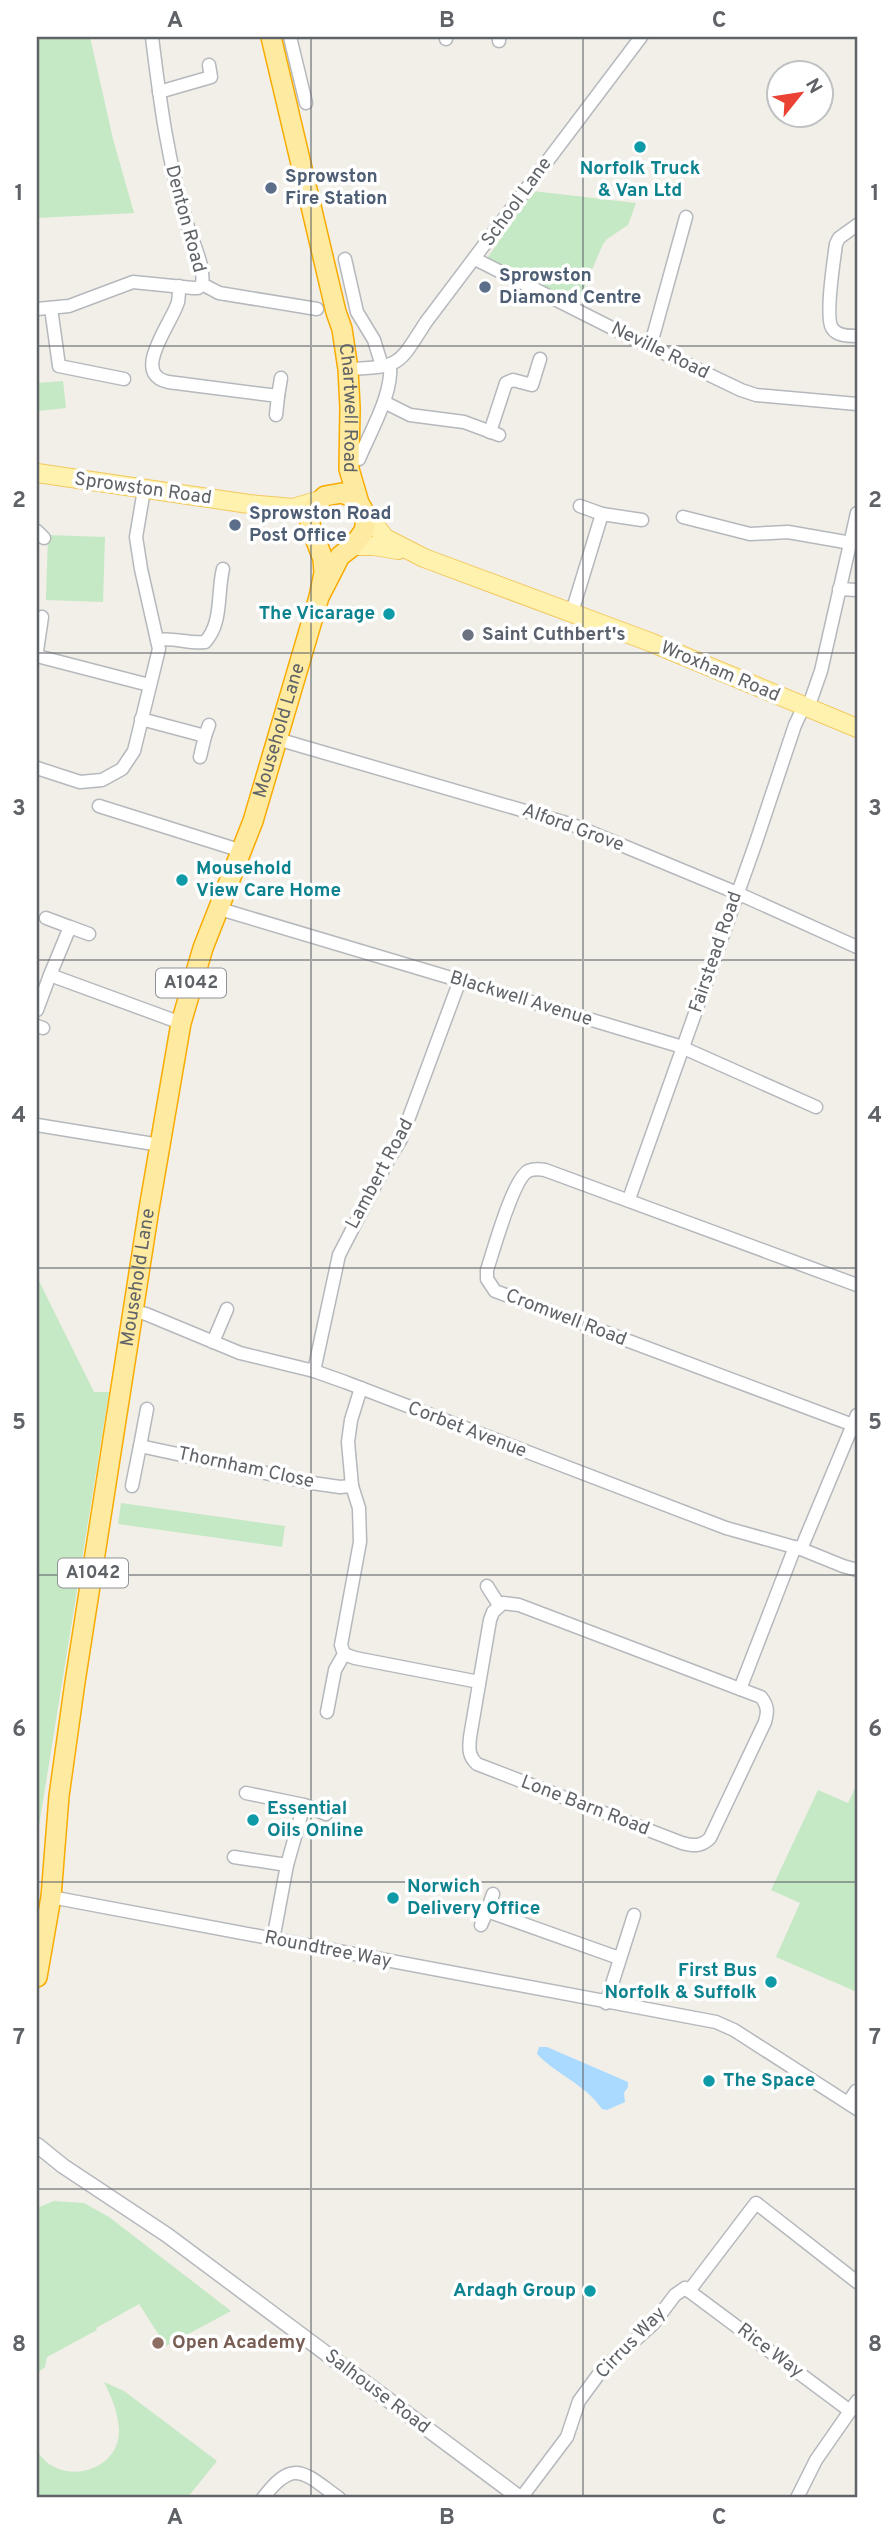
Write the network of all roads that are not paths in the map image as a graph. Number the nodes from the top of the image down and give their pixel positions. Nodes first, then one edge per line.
1 (152, 37) edge
2 (271, 37) edge
3 (290, 37) edge
4 (641, 37) edge
5 (211, 76) dead end
6 (159, 92) junction
7 (308, 95) dead end
8 (686, 217) dead end
9 (855, 225) edge
10 (345, 259) dead end
11 (475, 259) junction
12 (202, 284) junction
13 (179, 286) junction
14 (51, 308) junction
15 (37, 309) edge
16 (326, 311) junction
17 (857, 336) edge
18 (648, 346) junction
19 (540, 359) dead end
20 (386, 365) junction
21 (348, 369) junction
22 (281, 378) dead end
23 (124, 379) dead end
24 (278, 396) junction
25 (384, 402) junction
26 (857, 404) edge
27 (276, 415) dead end
28 (359, 459) dead end
29 (37, 473) edge
30 (144, 490) junction
31 (322, 498) junction
32 (249, 504) junction
33 (361, 505) junction
34 (580, 506) dead end
35 (857, 513) edge
36 (602, 514) junction
37 (691, 516) dead end
38 (642, 520) dead end
39 (315, 537) junction
40 (851, 542) junction
41 (351, 547) junction
42 (424, 558) junction
43 (223, 569) dead end
44 (839, 589) junction
45 (857, 590) edge
46 (319, 597) junction
47 (572, 612) junction
48 (42, 617) dead end
49 (158, 640) junction
50 (37, 654) edge
51 (149, 685) junction
52 (806, 707) junction
53 (141, 719) junction
54 (857, 728) edge
55 (277, 739) junction
56 (200, 757) dead end
57 (37, 768) edge
58 (99, 806) dead end
59 (242, 851) junction
60 (737, 893) junction
61 (220, 909) junction
62 (46, 918) dead end
63 (70, 927) junction
64 (89, 934) dead end
65 (857, 947) edge
66 (51, 975) junction
67 (460, 980) junction
68 (37, 1010) edge
69 (181, 1023) junction
70 (683, 1048) junction
71 (816, 1107) dead end
72 (37, 1125) edge
73 (160, 1145) junction
74 (629, 1199) junction
75 (857, 1285) edge
76 (227, 1309) dead end
77 (134, 1311) junction
78 (213, 1342) junction
79 (314, 1371) junction
80 (361, 1388) junction
81 (146, 1409) dead end
82 (855, 1420) edge
83 (140, 1446) junction
84 (132, 1486) dead end
85 (352, 1486) junction
86 (798, 1548) junction
87 (857, 1570) edge
88 (486, 1586) dead end
89 (499, 1605) junction
90 (344, 1654) junction
91 (480, 1682) junction
92 (740, 1689) junction
93 (327, 1712) dead end
94 (246, 1793) dead end
95 (304, 1805) junction
96 (326, 1814) dead end
97 (234, 1857) dead end
98 (287, 1865) junction
99 (493, 1895) dead end
100 (51, 1897) junction
101 (487, 1911) junction
102 (634, 1915) dead end
103 (481, 1925) dead end
104 (273, 1940) junction
105 (619, 1958) junction
106 (37, 1977) edge
107 (606, 2003) junction
108 (856, 2091) edge
109 (853, 2106) edge
110 (37, 2145) edge
111 (37, 2158) edge
112 (62, 2166) junction
113 (857, 2282) edge
114 (690, 2291) junction
115 (854, 2406) edge
116 (263, 2498) edge
117 (339, 2498) edge
118 (520, 2498) edge
119 (797, 2498) edge

1 - 6 street, Denton Road
2 - 16 highway, Chartwell Road
3 - 7 street
4 - 11 street, School Lane
5 - 6 street
6 - 12 street, Denton Road
8 - 18 street
9 - 17 street
10 - 20 street
11 - 18 street, Neville Road
11 - 20 street, School Lane
12 - 13 street
12 - 16 street, Denton Road
13 - 14 street
13 - 24 street
14 - 15 street
14 - 23 street
16 - 21 highway, Chartwell Road
16 - 31 highway, Chartwell Road
18 - 26 street, Neville Road
19 - 25 street
20 - 21 street
20 - 25 street
21 - 33 highway, Chartwell Road
22 - 24 street
24 - 27 street
25 - 28 street
29 - 30 main road, Sprowston Road
30 - 32 main road, Sprowston Road
30 - 49 street
31 - 32 main road, Sprowston Road
31 - 33 highway
31 - 39 highway, Mousehold Lane
32 - 39 main road, Sprowston Road
33 - 41 highway, Mousehold Lane
33 - 42 main road, Wroxham Road
34 - 36 street
35 - 40 street, Fairstead Road
36 - 38 street
36 - 47 street
37 - 40 street
39 - 41 highway
39 - 46 highway, Mousehold Lane / A1042
40 - 44 street, Fairstead Road
41 - 42 main road, Wroxham Road
41 - 46 highway, Mousehold Lane / A1042
42 - 47 main road, Wroxham Road
43 - 49 street
44 - 45 street
44 - 52 street, Fairstead Road
46 - 55 highway, Mousehold Lane / A1042
47 - 52 main road, Wroxham Road
48 - 50 street
49 - 51 street
50 - 51 street
51 - 53 street
52 - 54 main road, Wroxham Road
52 - 60 street, Fairstead Road
53 - 56 street
53 - 57 street
55 - 59 highway, Mousehold Lane / A1042
55 - 60 street, Alford Grove
58 - 59 street
59 - 61 highway, Mousehold Lane / A1042
60 - 65 street, Alford Grove
60 - 70 street, Fairstead Road
61 - 67 street, Blackwell Avenue
61 - 69 highway, Mousehold Lane / A1042
62 - 63 street
63 - 64 street
63 - 66 street
66 - 68 street
66 - 69 street
67 - 70 street, Blackwell Avenue
67 - 79 street, Lambert Road
69 - 73 highway, Mousehold Lane / A1042
70 - 71 street, Blackwell Avenue
70 - 74 street, Fairstead Road
72 - 73 street
73 - 77 highway, Mousehold Lane / A1042
74 - 75 street, Cromwell Road
74 - 82 street, Cromwell Road
76 - 78 street
77 - 78 street, Corbet Avenue
77 - 100 highway, Mousehold Lane / A1042
78 - 79 street, Corbet Avenue
79 - 80 street, Corbet Avenue
80 - 85 street
80 - 86 street, Corbet Avenue
81 - 83 street
82 - 86 street
83 - 84 street
83 - 85 street, Thornham Close
85 - 90 street
86 - 87 street, Corbet Avenue
86 - 92 street
88 - 89 street
89 - 91 street, Lone Barn Road
89 - 92 street, Lone Barn Road
90 - 91 street
90 - 93 street
91 - 92 street, Lone Barn Road
94 - 95 street
95 - 96 street
95 - 98 street
97 - 98 street
98 - 104 street
99 - 101 street
100 - 104 street, Roundtree Way
100 - 106 highway, Mousehold Lane / A1042
101 - 103 street
101 - 105 street
102 - 105 street
104 - 107 street, Roundtree Way
105 - 107 street
107 - 109 street, Roundtree Way
108 - 109 street, Roundtree Way
110 - 112 street, Salhouse Road
111 - 112 street, Salhouse Road
112 - 118 street, Salhouse Road
113 - 114 street, Cirrus Way
114 - 115 street, Rice Way
114 - 118 street, Cirrus Way
115 - 119 street
116 - 117 street

